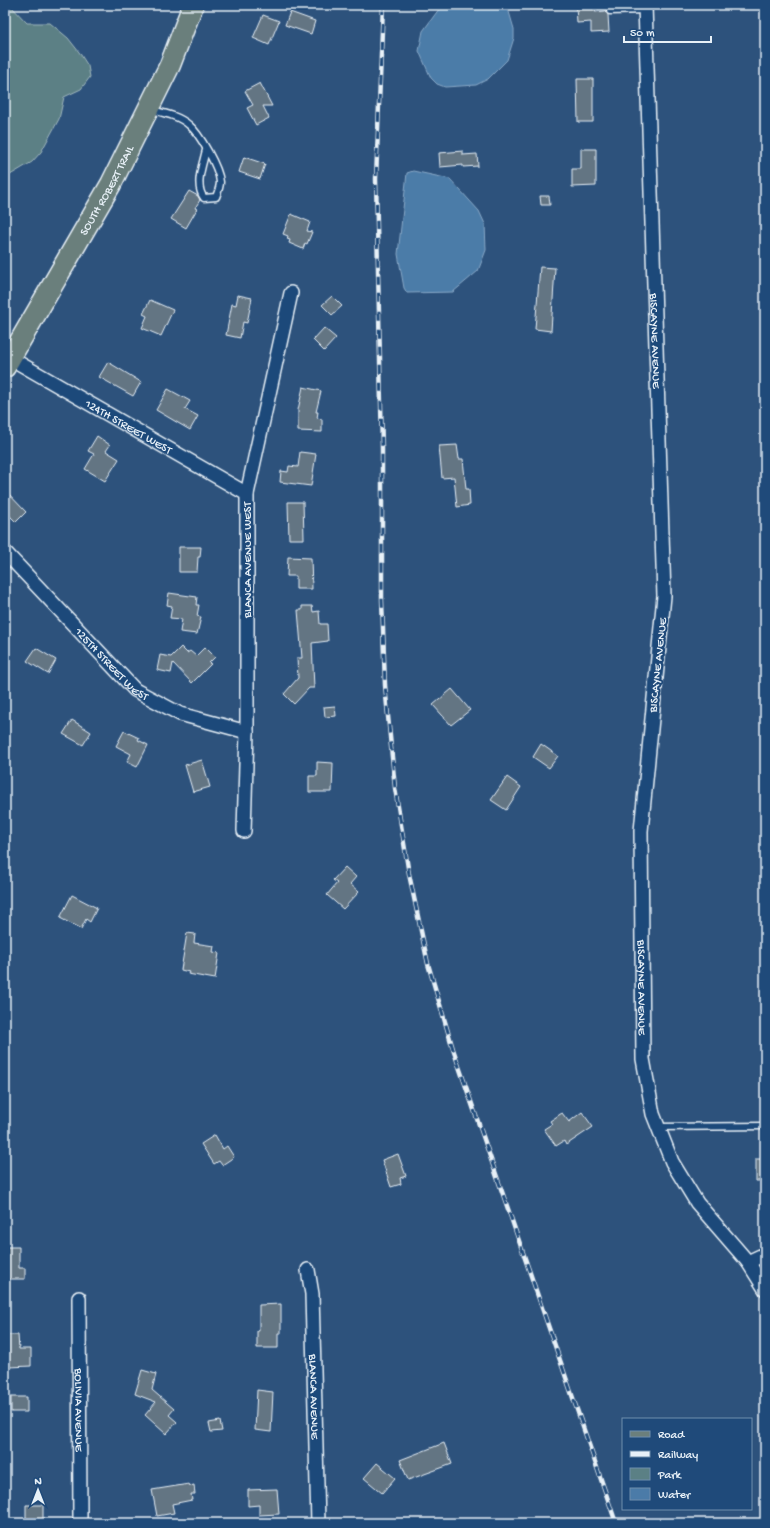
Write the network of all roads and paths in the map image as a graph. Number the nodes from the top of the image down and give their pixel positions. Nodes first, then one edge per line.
1 (193, 5) edge
2 (646, 7) edge
3 (610, 11) dead end
4 (148, 109) junction
5 (206, 150) junction
6 (291, 293) dead end
7 (8, 363) edge
8 (247, 494) junction
9 (5, 552) edge
10 (247, 732) junction
11 (244, 831) dead end
12 (765, 1126) edge
13 (658, 1128) junction
14 (765, 1254) edge
15 (748, 1262) junction
16 (308, 1270) dead end
17 (765, 1289) edge
18 (79, 1298) dead end
19 (80, 1523) edge
20 (318, 1523) edge

1 - 4 main road, SOUTH ROBERT TRAIL
2 - 3 lane
2 - 13 street, BISCAYNE AVENUE
4 - 5 lane
4 - 7 main road, SOUTH ROBERT TRAIL
5 - 5 lane
6 - 8 street, BLANCA AVENUE WEST
7 - 8 street, 124TH STREET WEST
8 - 10 street, BLANCA AVENUE WEST
9 - 10 street, 125TH STREET WEST
10 - 11 street, BLANCA AVENUE WEST
12 - 13 lane
13 - 15 street, BISCAYNE AVENUE
14 - 15 street
15 - 17 street, BISCAYNE AVENUE
16 - 20 street, BLANCA AVENUE
18 - 19 street, BOLIVIA AVENUE

